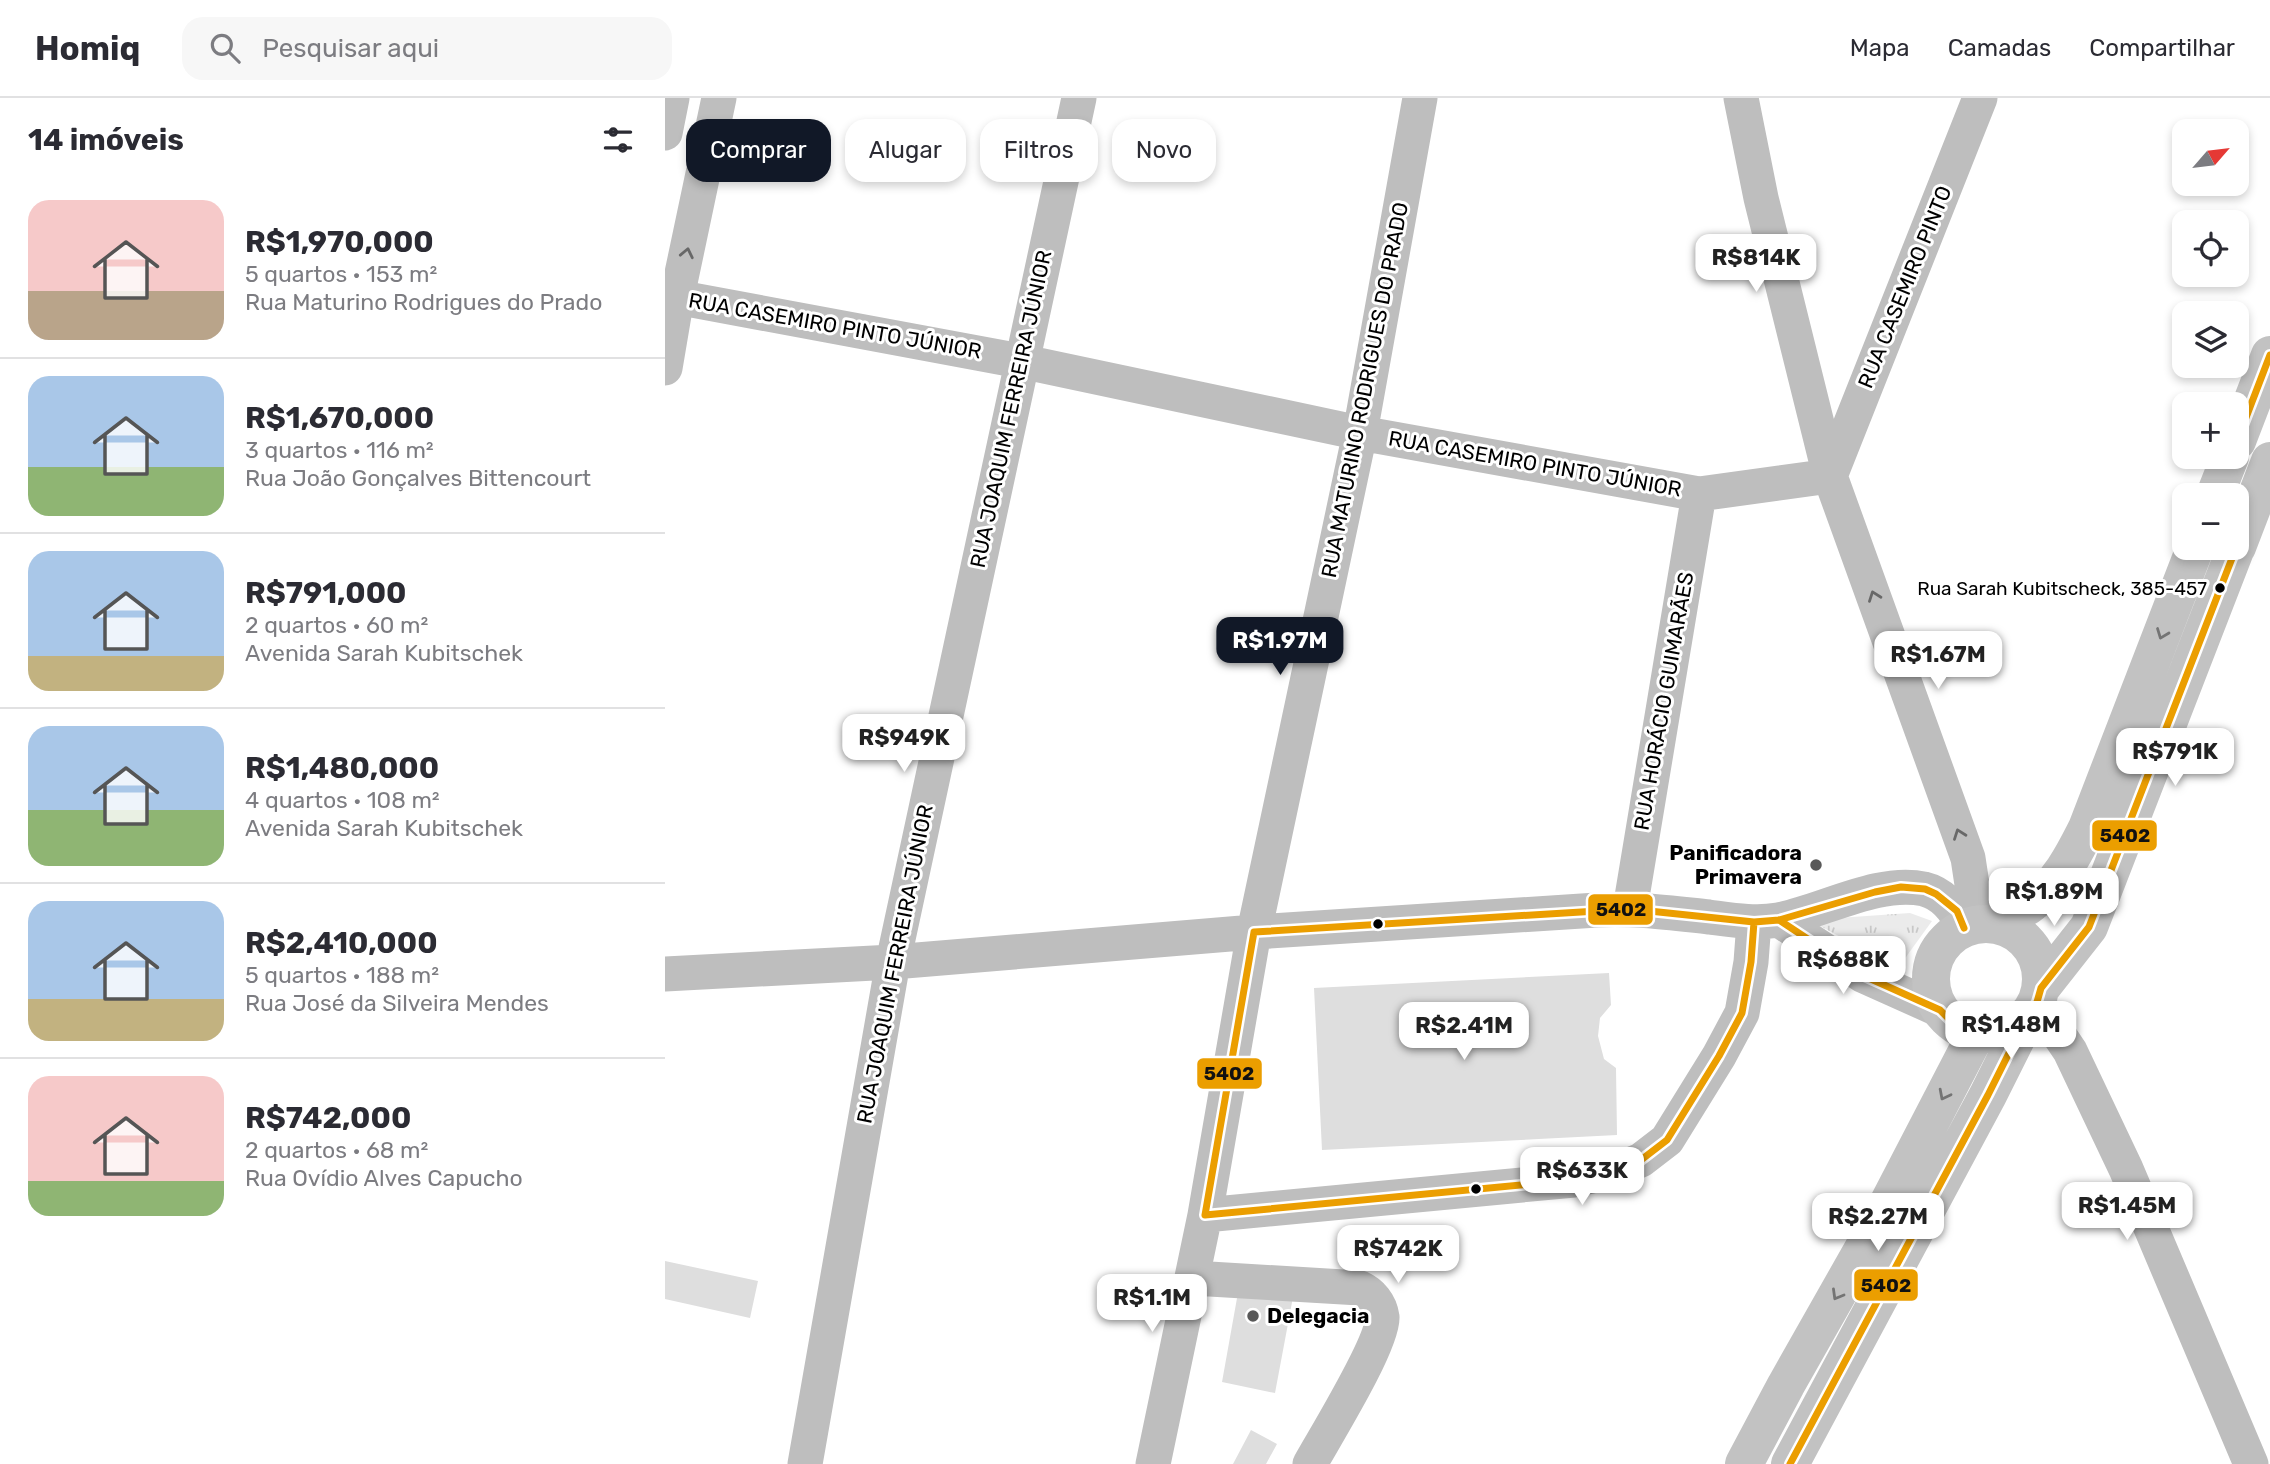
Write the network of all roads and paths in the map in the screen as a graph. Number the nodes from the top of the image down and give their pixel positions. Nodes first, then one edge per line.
1 (672, 98) edge
2 (719, 98) edge
3 (1079, 98) edge
4 (1420, 98) edge
5 (1980, 98) edge
6 (1742, 99) edge
7 (665, 133) edge
8 (671, 296) edge
9 (2270, 355) edge
10 (1020, 360) junction
11 (665, 368) edge
12 (2249, 410) edge
13 (1360, 433) junction
14 (2270, 461) edge
15 (1830, 476) junction
16 (1699, 494) junction
17 (2249, 514) edge
18 (2190, 560) edge
19 (2231, 560) edge
20 (1630, 909) junction
21 (1766, 921) junction
22 (1979, 925) junction
23 (1254, 932) junction
24 (893, 962) junction
25 (665, 974) edge
26 (2035, 1003) junction
27 (1940, 1010) junction
28 (1976, 1034) junction
29 (1205, 1214) junction
30 (1895, 1229) junction
31 (1193, 1278) junction
32 (805, 1464) edge
33 (1153, 1464) edge
34 (1310, 1464) edge
35 (1745, 1464) edge
36 (1790, 1464) edge
37 (2251, 1464) edge

1 - 7 street
8 -> 2 street
3 - 10 street, RUA JOAQUIM FERREIRA JÚNIOR
4 - 13 street, RUA MATURINO RODRIGUES DO PRADO
5 - 15 street, RUA CASEMIRO PINTO
6 - 15 street
8 - 10 street, RUA CASEMIRO PINTO JÚNIOR
8 - 11 street
9 - 12 main road
10 - 13 street, RUA CASEMIRO PINTO JÚNIOR
10 - 24 street, RUA JOAQUIM FERREIRA JÚNIOR
13 - 16 street, RUA CASEMIRO PINTO JÚNIOR
13 - 23 street, RUA MATURINO RODRIGUES DO PRADO
14 - 17 main road
15 - 16 street, RUA CASEMIRO PINTO JÚNIOR
22 -> 15 street
16 - 20 street, RUA HORÁCIO GUIMARÃES
18 -> 22 main road
19 - 26 main road
20 - 21 street
20 - 23 street
21 - 22 street
21 - 27 street
21 - 29 street
22 - 26 main road
22 - 27 main road
23 - 24 street
23 - 29 street, RUA MATURINO RODRIGUES DO PRADO
24 - 25 street
24 - 32 street, RUA JOAQUIM FERREIRA JÚNIOR
26 - 28 main road
26 - 30 main road
26 - 37 street
27 - 28 main road
28 -> 30 main road
29 - 31 street, RUA MATURINO RODRIGUES DO PRADO
30 -> 35 main road
30 - 36 main road
31 - 33 street, RUA MATURINO RODRIGUES DO PRADO
31 - 34 street

